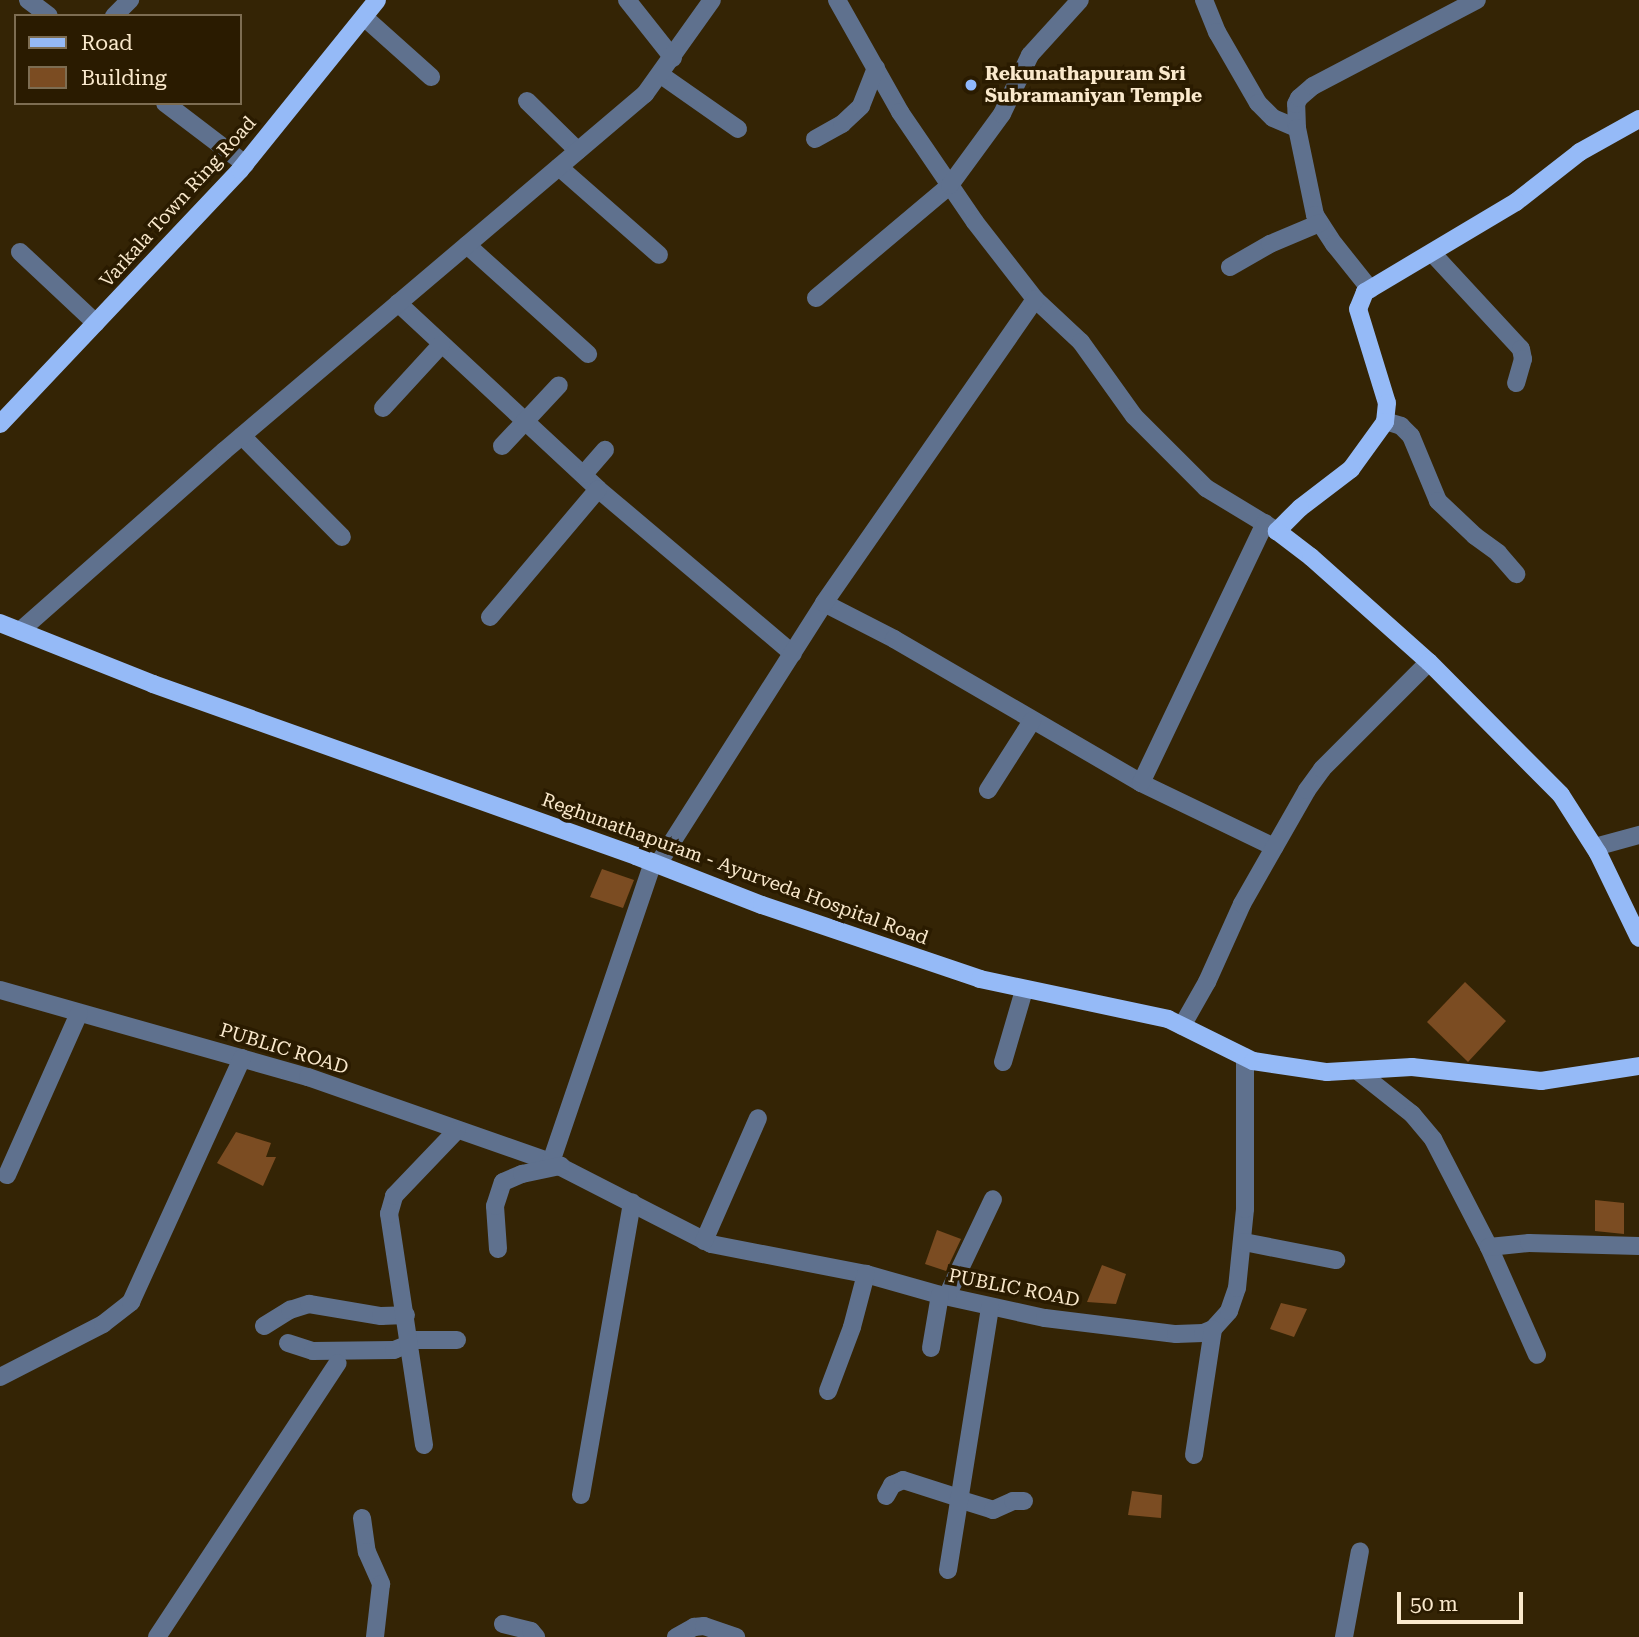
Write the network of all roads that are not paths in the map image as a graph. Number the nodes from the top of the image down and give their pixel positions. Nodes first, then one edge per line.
1 (28, 0) edge
2 (130, 0) edge
3 (377, 0) edge
4 (626, 0) edge
5 (712, 0) edge
6 (837, 0) edge
7 (1080, 0) edge
8 (1204, 0) edge
9 (1477, 0) edge
10 (46, 14) edge
11 (116, 14) edge
12 (364, 17) junction
13 (673, 58) junction
14 (876, 68) junction
15 (661, 75) junction
16 (431, 77) dead end
17 (527, 101) dead end
18 (168, 105) edge
19 (1639, 119) edge
20 (1297, 128) junction
21 (737, 129) dead end
22 (815, 139) dead end
23 (578, 151) junction
24 (245, 164) junction
25 (559, 167) junction
26 (950, 185) junction
27 (1320, 223) junction
28 (467, 245) junction
29 (20, 253) dead end
30 (659, 254) dead end
31 (1433, 254) junction
32 (1230, 267) dead end
33 (1370, 289) junction
34 (816, 298) dead end
35 (1035, 299) junction
36 (398, 303) junction
37 (96, 323) junction
38 (441, 345) junction
39 (588, 354) dead end
40 (1516, 383) dead end
41 (559, 385) dead end
42 (383, 408) dead end
43 (524, 419) junction
44 (1385, 421) junction
45 (0, 424) edge
46 (242, 436) junction
47 (502, 446) dead end
48 (606, 450) dead end
49 (584, 474) junction
50 (598, 489) junction
51 (1271, 527) junction
52 (342, 537) dead end
53 (1516, 574) dead end
54 (824, 603) junction
55 (490, 617) dead end
56 (0, 623) edge
57 (20, 631) junction
58 (793, 654) junction
59 (1429, 662) junction
60 (1032, 721) junction
61 (1141, 783) junction
62 (988, 790) dead end
63 (1639, 835) edge
64 (1275, 847) junction
65 (1595, 847) junction
66 (655, 863) junction
67 (1639, 937) edge
68 (0, 990) edge
69 (1024, 990) junction
70 (79, 1013) junction
71 (1182, 1026) junction
72 (1245, 1057) junction
73 (242, 1058) junction
74 (1003, 1062) dead end
75 (1639, 1066) edge
76 (1359, 1072) junction
77 (758, 1118) dead end
78 (457, 1130) junction
79 (556, 1164) junction
80 (7, 1175) dead end
81 (993, 1199) dead end
82 (632, 1202) junction
83 (704, 1241) junction
84 (1244, 1242) junction
85 (1639, 1246) edge
86 (1489, 1247) junction
87 (498, 1249) dead end
88 (1336, 1260) dead end
89 (866, 1275) junction
90 (939, 1295) junction
91 (990, 1307) junction
92 (406, 1315) junction
93 (264, 1326) dead end
94 (1213, 1329) junction
95 (457, 1340) dead end
96 (409, 1342) junction
97 (926, 1342) dead end
98 (288, 1343) dead end
99 (1537, 1355) dead end
100 (338, 1363) dead end
101 (0, 1377) edge
102 (828, 1391) dead end
103 (424, 1445) dead end
104 (1194, 1455) dead end
105 (580, 1495) dead end
106 (886, 1496) dead end
107 (959, 1499) junction
108 (1024, 1501) dead end
109 (362, 1518) dead end
110 (1360, 1551) dead end
111 (948, 1570) dead end
112 (503, 1624) dead end
113 (157, 1637) edge
114 (375, 1637) edge
115 (536, 1637) edge
116 (676, 1637) edge
117 (736, 1637) edge
118 (1344, 1637) edge

1 - 10 street
2 - 11 street
3 - 12 main road, Varkala Town Ring Road
4 - 13 street
5 - 13 street
6 - 14 street
7 - 26 street
8 - 20 street
9 - 20 street
12 - 16 street
12 - 24 main road, Varkala Town Ring Road
13 - 15 street
14 - 22 street
14 - 26 street
15 - 21 street
15 - 23 street
17 - 23 street
18 - 24 street
19 - 31 main road
20 - 27 street
23 - 25 street
24 - 37 main road, Varkala Town Ring Road
25 - 28 street
25 - 30 street
26 - 34 street
26 - 35 street
27 - 32 street
27 - 33 street
28 - 36 street
28 - 39 street
29 - 37 street
31 - 33 main road
31 - 40 street
33 - 44 main road
35 - 51 street
35 - 54 street
36 - 38 street
36 - 46 street
37 - 45 main road, Varkala Town Ring Road
38 - 42 street
38 - 43 street
41 - 43 street
43 - 47 street
43 - 49 street
44 - 51 main road
44 - 53 street
46 - 52 street
46 - 57 street
48 - 49 street
49 - 50 street
50 - 55 street
50 - 58 street
51 - 59 main road
51 - 61 street
54 - 58 street
54 - 60 street
56 - 57 main road, Reghunathapuram - Ayurveda Hospital Road
57 - 66 main road, Reghunathapuram - Ayurveda Hospital Road
58 - 66 street
59 - 64 street
59 - 65 main road
60 - 61 street
60 - 62 street
61 - 64 street
63 - 65 street
64 - 71 street
65 - 67 main road
66 - 69 main road, Reghunathapuram - Ayurveda Hospital Road
66 - 79 street
68 - 70 street, PUBLIC ROAD
69 - 71 main road, Reghunathapuram - Ayurveda Hospital Road
69 - 74 street
70 - 73 street, PUBLIC ROAD
70 - 80 street
71 - 72 main road, Reghunathapuram - Ayurveda Hospital Road
72 - 76 main road, Reghunathapuram - Ayurveda Hospital Road
72 - 84 street
73 - 78 street, PUBLIC ROAD
73 - 101 street
75 - 76 main road, Reghunathapuram - Ayurveda Hospital Road
76 - 86 street
77 - 83 street
78 - 79 street, PUBLIC ROAD
78 - 92 street
79 - 82 street, PUBLIC ROAD
79 - 87 street
81 - 90 street
82 - 83 street, PUBLIC ROAD
82 - 105 street
83 - 89 street, PUBLIC ROAD
84 - 88 street
84 - 94 street
85 - 86 street
86 - 99 street
89 - 90 street, PUBLIC ROAD
89 - 102 street
90 - 91 street, PUBLIC ROAD
90 - 97 street
91 - 94 street, PUBLIC ROAD
91 - 107 street
92 - 93 street
92 - 96 street
94 - 104 street
95 - 96 street
96 - 98 street
96 - 103 street
100 - 113 street
106 - 107 street
107 - 108 street
107 - 111 street
109 - 114 street
110 - 118 street
112 - 115 street
116 - 117 street

